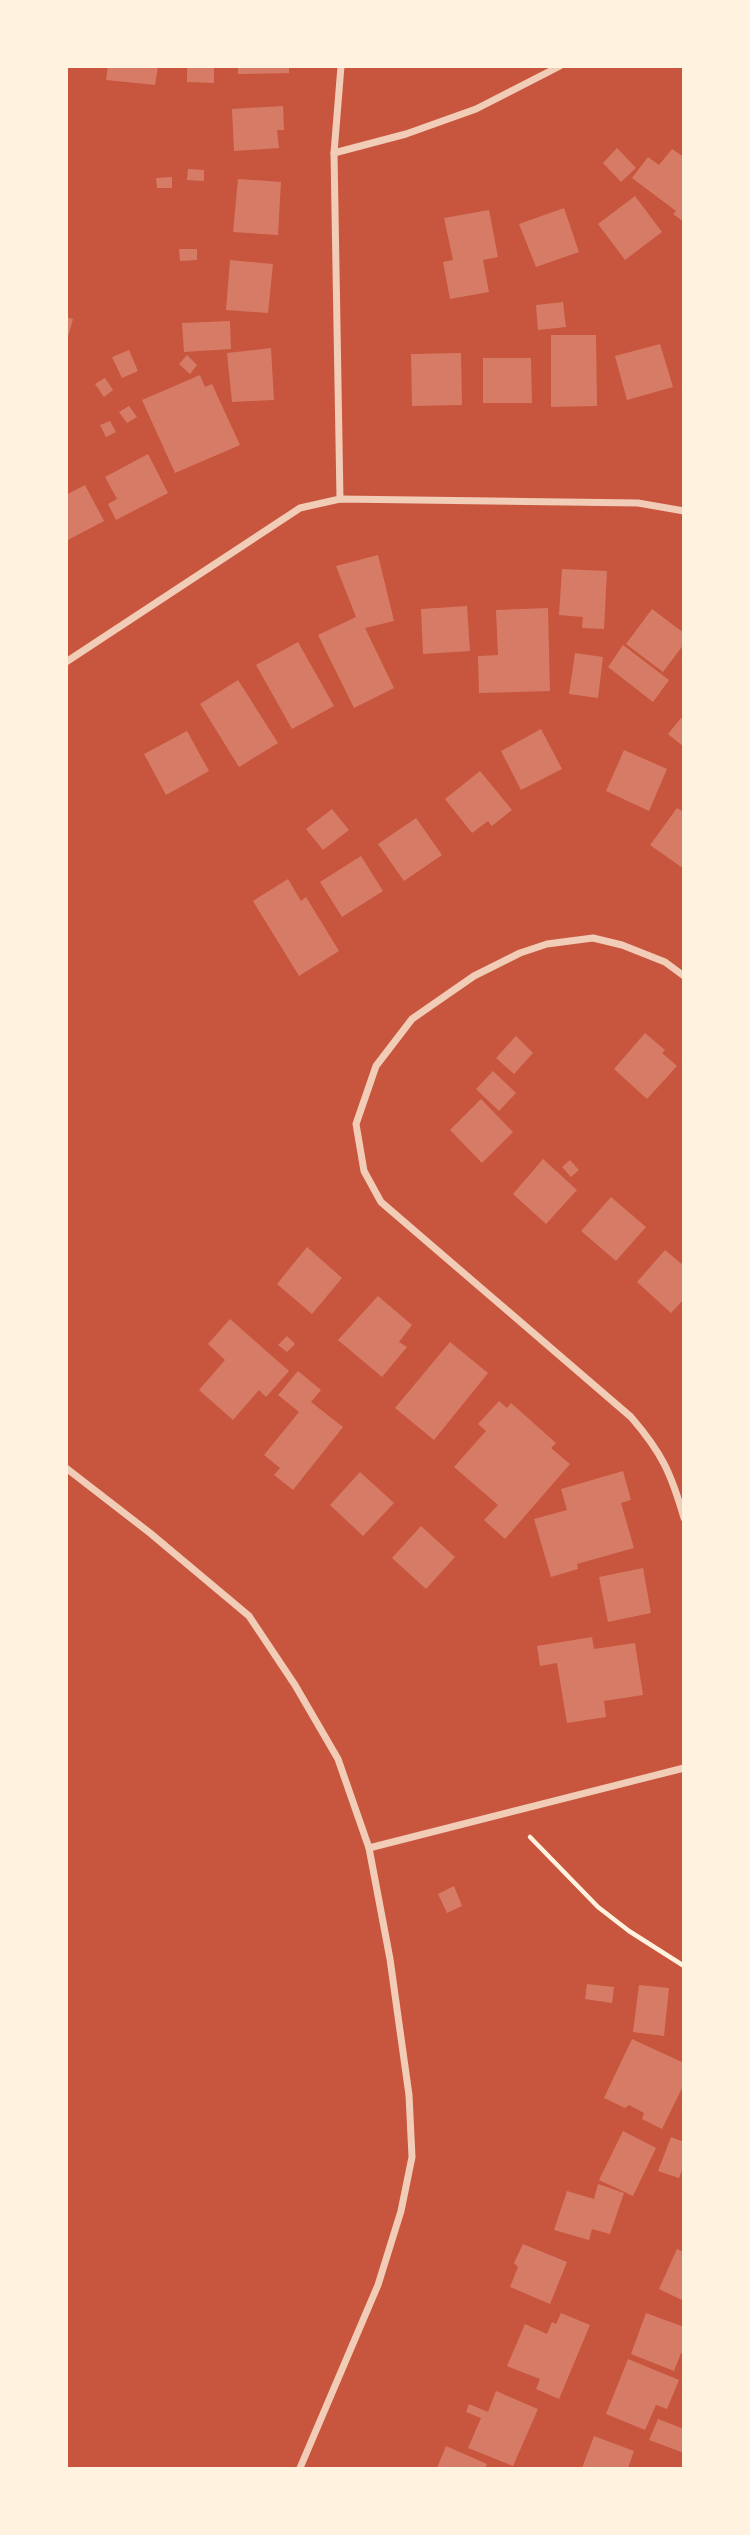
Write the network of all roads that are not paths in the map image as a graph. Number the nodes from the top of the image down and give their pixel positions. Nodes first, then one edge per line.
1 (341, 66) edge
2 (560, 66) edge
3 (334, 153) junction
4 (341, 499) junction
5 (684, 511) edge
6 (66, 662) edge
7 (684, 976) edge
8 (66, 1468) edge
9 (684, 1518) edge
10 (684, 1768) edge
11 (369, 1847) junction
12 (300, 2469) edge

1 - 3 street
2 - 3 street
3 - 4 street
4 - 5 street
4 - 6 street
7 - 9 street
8 - 11 street
10 - 11 street
11 - 12 street

